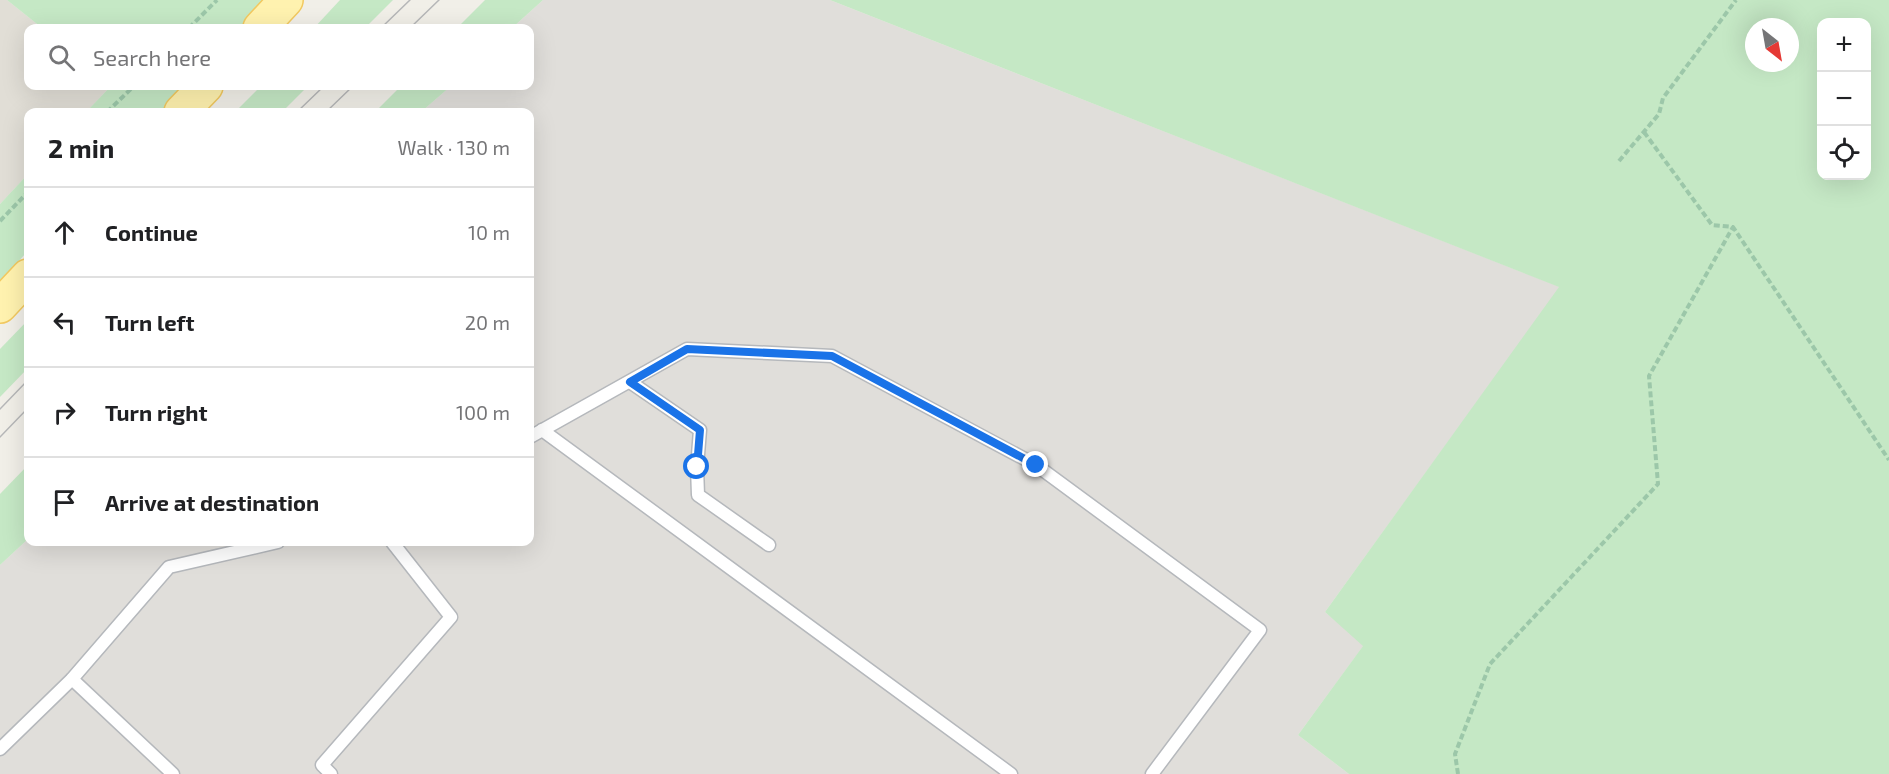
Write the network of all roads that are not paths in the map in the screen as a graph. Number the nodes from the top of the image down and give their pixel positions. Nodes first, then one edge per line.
1 (286, 0) edge
2 (264, 24) edge
3 (202, 90) edge
4 (185, 108) edge
5 (24, 280) edge
6 (0, 306) edge
7 (630, 382) junction
8 (542, 430) junction
9 (534, 435) edge
10 (769, 545) dead end
11 (261, 546) edge
12 (395, 546) edge
13 (72, 679) junction
14 (0, 749) edge
15 (173, 774) edge
16 (331, 774) edge
17 (1011, 774) edge
18 (1152, 774) edge

1 - 2 main road
3 - 4 main road
5 - 6 main road
7 - 8 lane
7 - 10 lane
7 - 18 lane
8 - 9 lane
8 - 17 lane
11 - 13 lane
12 - 16 lane
13 - 14 lane
13 - 15 lane

